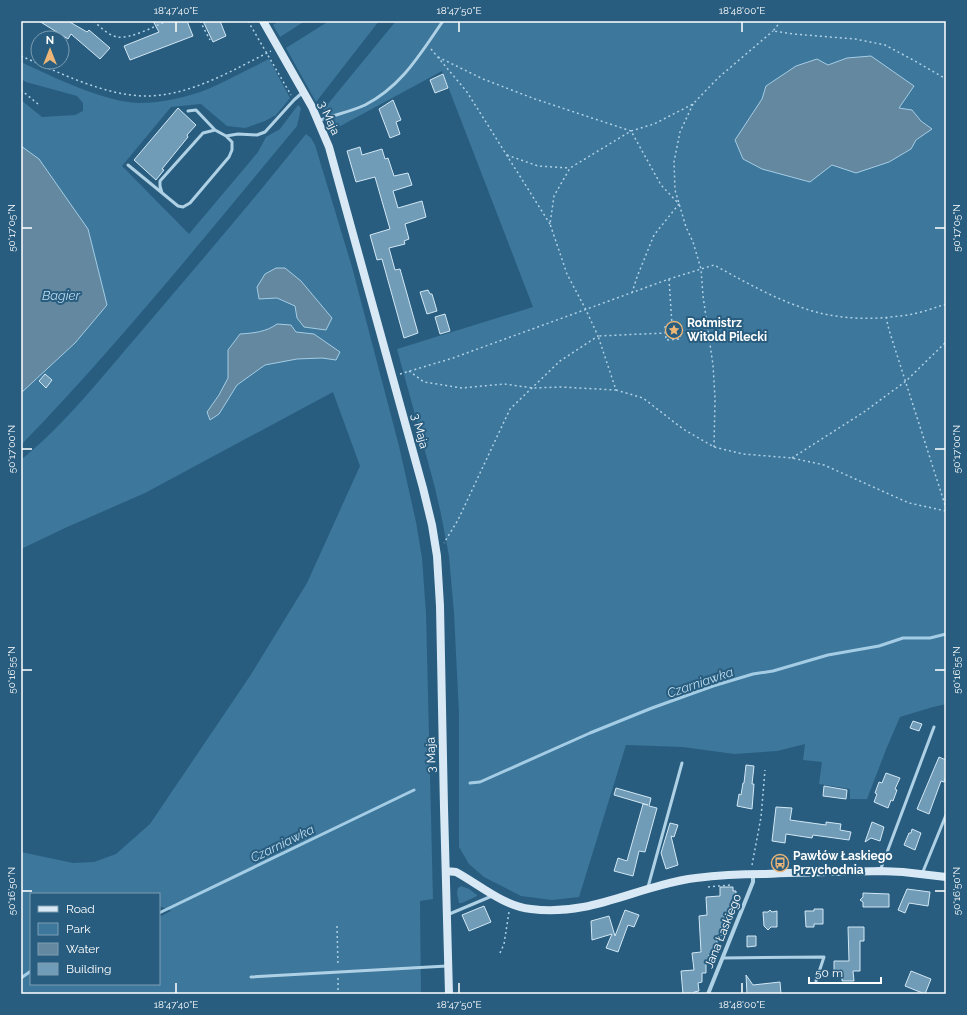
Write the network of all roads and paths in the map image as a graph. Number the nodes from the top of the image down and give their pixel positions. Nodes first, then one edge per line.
1 (94, 21) edge
2 (167, 21) edge
3 (200, 21) edge
4 (248, 21) edge
5 (263, 21) edge
6 (443, 21) edge
7 (781, 21) edge
8 (773, 31) junction
9 (210, 40) dead end
10 (427, 45) junction
11 (279, 47) junction
12 (266, 53) junction
13 (21, 56) edge
14 (438, 57) junction
15 (946, 79) edge
16 (21, 90) edge
17 (304, 92) junction
18 (294, 100) junction
19 (38, 104) dead end
20 (693, 104) junction
21 (188, 111) dead end
22 (318, 121) junction
23 (215, 130) junction
24 (631, 131) junction
25 (226, 136) junction
26 (506, 155) junction
27 (128, 165) dead end
28 (570, 168) junction
29 (162, 193) junction
30 (679, 204) junction
31 (550, 224) junction
32 (701, 269) junction
33 (669, 279) junction
34 (632, 293) junction
35 (946, 304) edge
36 (586, 310) junction
37 (886, 317) junction
38 (672, 326) junction
39 (665, 333) junction
40 (598, 336) junction
41 (946, 342) edge
42 (409, 371) junction
43 (393, 376) junction
44 (906, 381) junction
45 (533, 388) junction
46 (616, 390) junction
47 (714, 447) junction
48 (792, 458) junction
49 (946, 508) edge
50 (946, 511) edge
51 (437, 556) junction
52 (934, 727) dead end
53 (682, 763) dead end
54 (765, 770) dead end
55 (946, 815) edge
56 (446, 871) junction
57 (880, 871) junction
58 (753, 874) junction
59 (922, 874) junction
60 (946, 877) edge
61 (728, 885) dead end
62 (708, 887) dead end
63 (648, 889) junction
64 (494, 895) junction
65 (511, 904) junction
66 (447, 915) junction
67 (337, 926) dead end
68 (500, 953) dead end
69 (723, 958) junction
70 (449, 966) junction
71 (338, 972) junction
72 (251, 977) dead end
73 (816, 981) dead end
74 (338, 994) edge
75 (449, 994) edge
76 (708, 994) edge

1 - 2 path
3 - 9 path
4 - 12 path
5 - 11 main road, 3 Maja
6 - 10 lane
7 - 8 path
8 - 15 path
8 - 20 path
10 - 14 path
10 - 22 lane
11 - 12 path
11 - 17 main road, 3 Maja
12 - 13 path
12 - 18 path
14 - 24 path
14 - 26 path
16 - 19 path
17 - 18 lane
17 - 22 main road, 3 Maja
18 - 25 lane
20 - 24 path
20 - 30 path
21 - 23 lane
22 - 43 main road, 3 Maja
23 - 25 lane
23 - 29 lane
24 - 28 path
24 - 30 path
25 - 29 lane
26 - 28 path
26 - 31 path
27 - 29 lane
28 - 31 path
30 - 32 path
30 - 34 path
31 - 36 path
32 - 33 path
32 - 37 path
32 - 47 path
33 - 34 path
33 - 38 path
34 - 36 path
35 - 37 path
36 - 40 path
36 - 42 path
37 - 44 path
38 - 39 path
38 - 39 path
39 - 40 path
40 - 45 path
40 - 46 path
41 - 44 path
42 - 43 path
42 - 45 path
43 - 51 main road, 3 Maja
44 - 48 path
44 - 49 path
45 - 46 path
45 - 51 path
46 - 47 path
47 - 48 path
48 - 50 path
51 - 56 main road, 3 Maja
52 - 57 lane
53 - 63 lane
54 - 58 path
55 - 59 lane
56 - 64 main road
56 - 66 main road, 3 Maja
57 - 58 main road
57 - 59 main road
58 - 63 main road
58 - 69 street, Jana Łaskiego
59 - 60 main road
61 - 62 path
63 - 65 main road
64 - 65 main road
64 - 66 lane
65 - 68 path
66 - 70 main road, 3 Maja
67 - 71 path
69 - 73 lane
69 - 76 street, Jana Łaskiego
70 - 71 lane
70 - 75 main road, 3 Maja
71 - 72 lane
71 - 74 path

